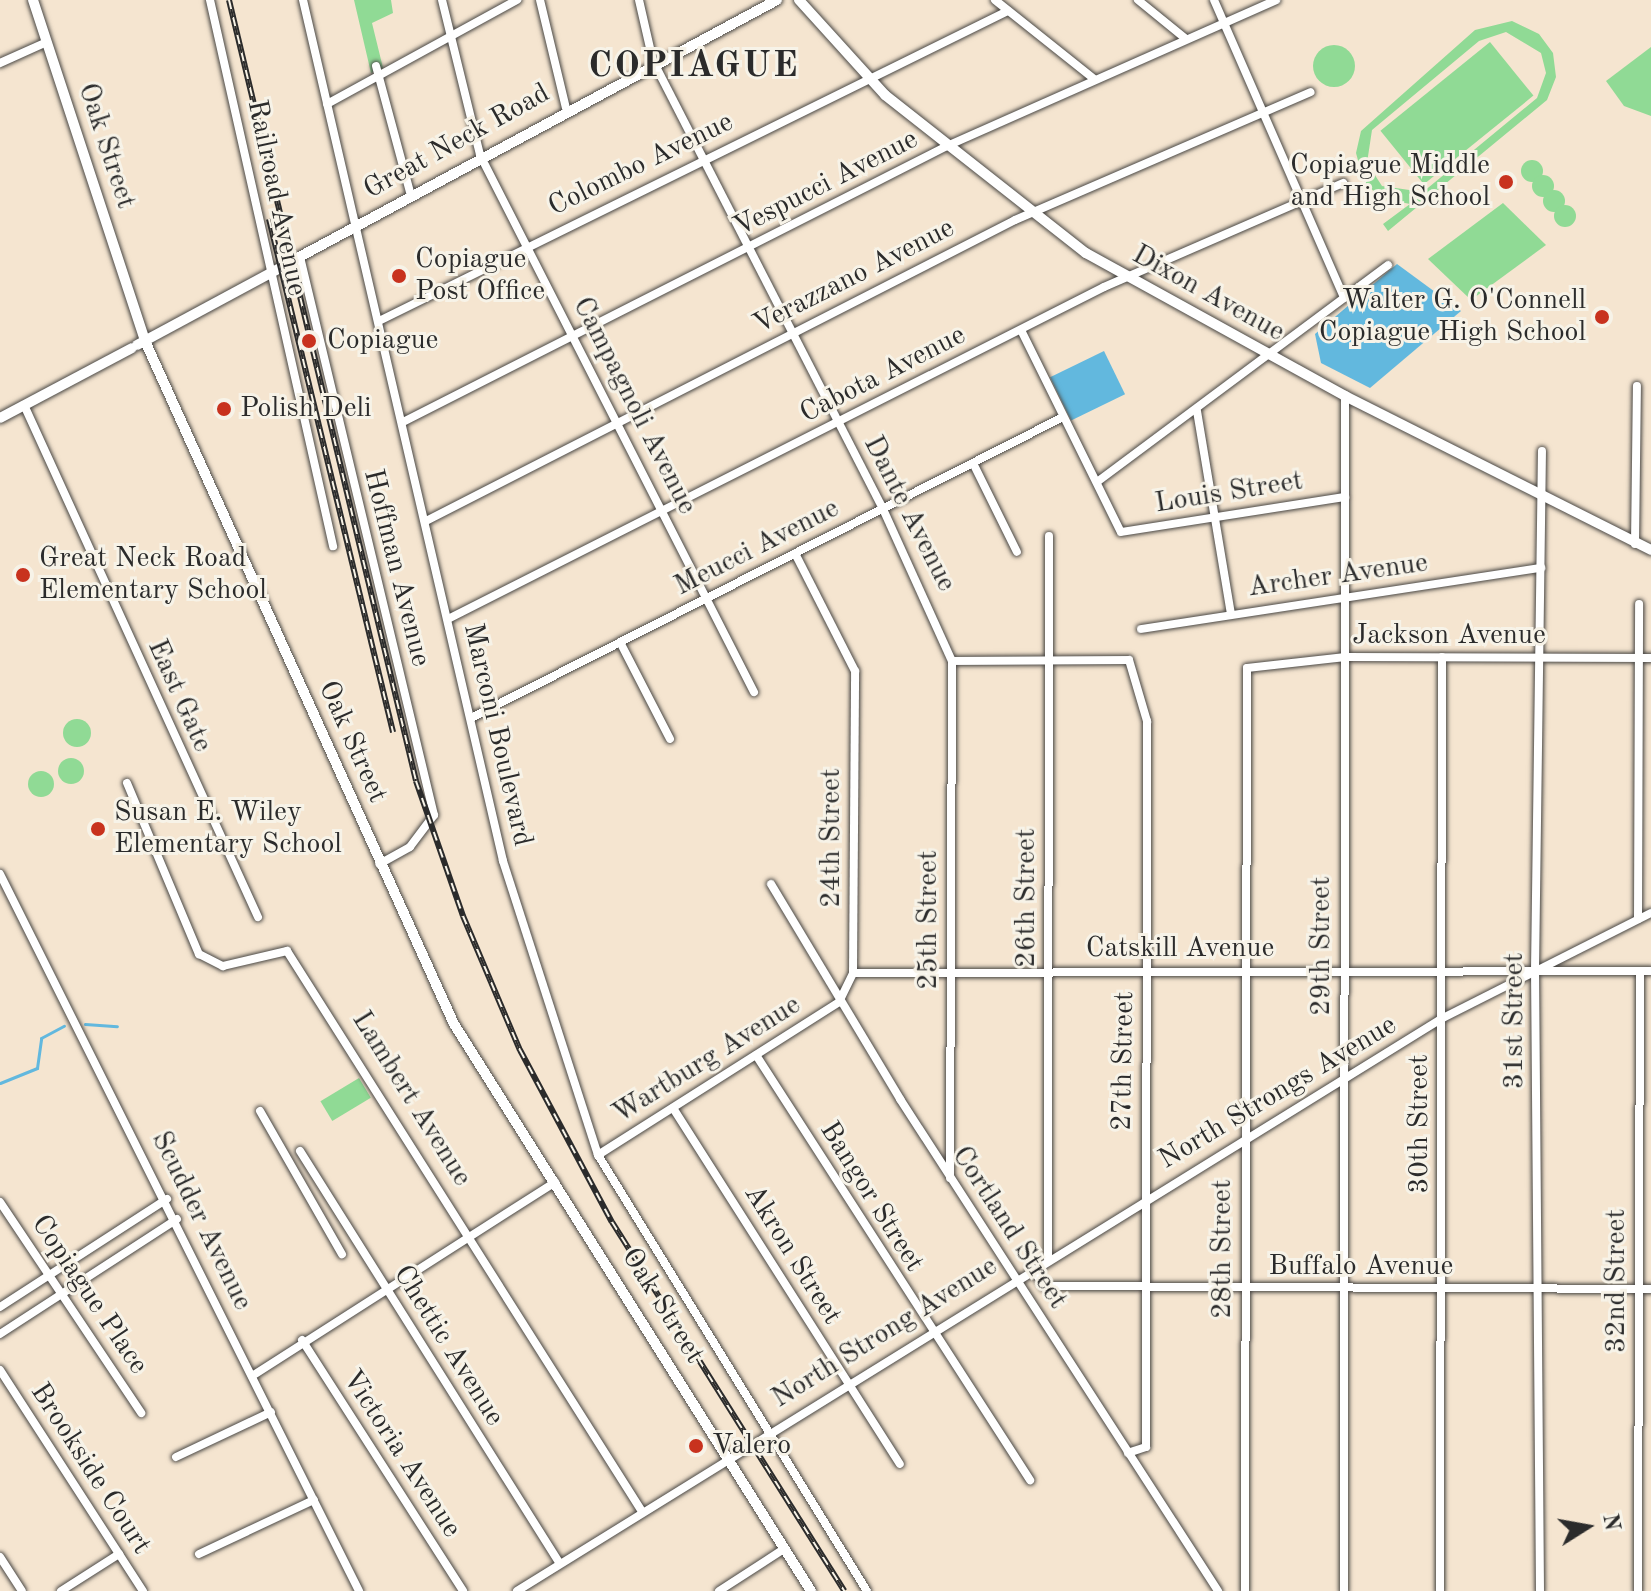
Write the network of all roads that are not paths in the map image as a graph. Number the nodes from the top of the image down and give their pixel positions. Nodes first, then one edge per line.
1 (33, 0) edge
2 (210, 0) edge
3 (303, 0) edge
4 (442, 0) edge
5 (517, 0) edge
6 (540, 0) edge
7 (639, 0) edge
8 (777, 0) edge
9 (799, 0) edge
10 (995, 0) edge
11 (1138, 0) edge
12 (1214, 0) edge
13 (1276, 0) edge
14 (1008, 11) junction
15 (1224, 23) junction
16 (450, 36) junction
17 (1186, 39) junction
18 (47, 42) junction
19 (653, 61) junction
20 (0, 63) edge
21 (376, 66) dead end
22 (382, 74) junction
23 (865, 77) junction
24 (1094, 79) junction
25 (1311, 92) dead end
26 (327, 104) junction
27 (566, 108) junction
28 (1264, 115) junction
29 (947, 146) junction
30 (480, 155) junction
31 (704, 160) junction
32 (1343, 183) dead end
33 (411, 196) junction
34 (1303, 202) junction
35 (1033, 215) junction
36 (356, 227) junction
37 (527, 246) junction
38 (750, 248) junction
39 (291, 262) junction
40 (1388, 265) dead end
41 (270, 274) junction
42 (1130, 279) junction
43 (1344, 298) junction
44 (381, 320) junction
45 (1021, 330) junction
46 (792, 334) junction
47 (574, 335) junction
48 (138, 345) junction
49 (1270, 356) junction
50 (1637, 386) dead end
51 (1345, 396) junction
52 (24, 405) junction
53 (1197, 411) junction
54 (1063, 417) junction
55 (0, 418) edge
56 (617, 421) junction
57 (403, 422) junction
58 (838, 423) junction
59 (1542, 451) dead end
60 (973, 463) junction
61 (1097, 482) junction
62 (1541, 495) junction
63 (1345, 497) junction
64 (883, 509) junction
65 (663, 510) junction
66 (1215, 518) junction
67 (426, 521) junction
68 (1049, 536) dead end
69 (1635, 544) junction
70 (333, 546) dead end
71 (1651, 550) edge
72 (1017, 552) dead end
73 (795, 553) junction
74 (1541, 568) junction
75 (1345, 597) junction
76 (707, 598) junction
77 (1639, 604) dead end
78 (1231, 614) junction
79 (448, 619) junction
80 (1141, 629) dead end
81 (620, 642) junction
82 (1345, 657) junction
83 (1442, 657) junction
84 (1540, 658) junction
85 (1638, 658) junction
86 (1651, 658) edge
87 (952, 661) junction
88 (1049, 661) junction
89 (1247, 668) joint
90 (754, 692) dead end
91 (471, 718) junction
92 (670, 739) dead end
93 (127, 783) dead end
94 (379, 864) junction
95 (0, 874) edge
96 (771, 884) dead end
97 (1651, 913) edge
98 (258, 917) dead end
99 (1638, 919) junction
100 (1535, 970) junction
101 (951, 971) junction
102 (1049, 971) junction
103 (1148, 971) junction
104 (1246, 971) junction
105 (1344, 971) junction
106 (1441, 971) junction
107 (1640, 971) junction
108 (1651, 971) edge
109 (853, 973) junction
110 (839, 1002) junction
111 (1441, 1019) junction
112 (756, 1055) junction
113 (1344, 1080) junction
114 (673, 1108) junction
115 (260, 1111) dead end
116 (1244, 1138) junction
117 (300, 1151) dead end
118 (598, 1155) junction
119 (950, 1178) junction
120 (555, 1182) junction
121 (167, 1199) junction
122 (0, 1202) edge
123 (1143, 1202) junction
124 (177, 1219) junction
125 (469, 1236) junction
126 (342, 1254) dead end
127 (1048, 1259) junction
128 (1032, 1268) junction
129 (49, 1275) junction
130 (1016, 1278) junction
131 (1145, 1286) junction
132 (1442, 1288) junction
133 (1245, 1289) junction
134 (1344, 1289) junction
135 (1540, 1289) junction
136 (1639, 1289) junction
137 (1651, 1289) edge
138 (386, 1290) junction
139 (61, 1294) junction
140 (0, 1307) edge
141 (930, 1330) junction
142 (0, 1334) edge
143 (302, 1340) junction
144 (0, 1370) edge
145 (252, 1376) junction
146 (848, 1381) junction
147 (271, 1412) junction
148 (141, 1413) dead end
149 (766, 1434) junction
150 (1132, 1453) junction
151 (176, 1457) dead end
152 (725, 1457) junction
153 (900, 1464) dead end
154 (1030, 1480) dead end
155 (314, 1500) junction
156 (641, 1510) junction
157 (784, 1549) junction
158 (119, 1554) junction
159 (199, 1554) dead end
160 (0, 1557) edge
161 (559, 1563) junction
162 (357, 1590) edge
163 (22, 1591) edge
164 (61, 1591) edge
165 (143, 1591) edge
166 (463, 1591) edge
167 (517, 1591) edge
168 (719, 1591) edge
169 (811, 1591) edge
170 (867, 1591) edge
171 (1218, 1591) edge
172 (1245, 1591) edge
173 (1344, 1591) edge
174 (1440, 1591) edge
175 (1540, 1591) edge
176 (1638, 1591) edge

1 - 18 main road, Oak Street
2 - 41 street, Railroad Avenue
3 - 26 street, Marconi Boulevard
4 - 16 street, Campagnoli Avenue
5 - 16 street
6 - 27 street
7 - 19 street, Dante Avenue
8 - 19 main road, Great Neck Road
9 - 23 main road, Dixon Avenue
10 - 14 street
11 - 17 street
12 - 15 street
13 - 15 street, Vespucci Avenue
14 - 23 street, Colombo Avenue
14 - 24 street
15 - 17 street, Vespucci Avenue
15 - 28 street
16 - 22 street
16 - 30 street, Campagnoli Avenue
17 - 24 street, Vespucci Avenue
18 - 20 street
18 - 48 main road, Oak Street
19 - 27 main road, Great Neck Road
19 - 31 street, Dante Avenue
21 - 22 street
22 - 26 street
22 - 33 street
23 - 29 main road, Dixon Avenue
23 - 31 street, Colombo Avenue
24 - 29 street, Vespucci Avenue
25 - 28 street, Verazzano Avenue
26 - 36 street, Marconi Boulevard
27 - 30 main road, Great Neck Road
28 - 34 street
28 - 35 street, Verazzano Avenue
29 - 35 main road, Dixon Avenue
29 - 38 street, Vespucci Avenue
30 - 33 main road, Great Neck Road
30 - 37 street, Campagnoli Avenue
31 - 37 street, Colombo Avenue
31 - 38 street, Dante Avenue
32 - 34 street, Cabota Avenue
33 - 36 main road, Great Neck Road
34 - 42 street, Cabota Avenue
34 - 43 street
35 - 42 main road, Dixon Avenue
35 - 46 street, Verazzano Avenue
36 - 39 main road, Great Neck Road
36 - 44 street, Marconi Boulevard
37 - 44 street, Colombo Avenue
37 - 47 street, Campagnoli Avenue
38 - 46 street, Dante Avenue
38 - 47 street, Vespucci Avenue
39 - 41 main road, Great Neck Road
39 - 94 street, Hoffman Avenue
40 - 43 street
41 - 48 main road, Great Neck Road
41 - 70 street, Railroad Avenue
42 - 45 street, Cabota Avenue
42 - 49 main road, Dixon Avenue
43 - 49 street
44 - 57 street, Marconi Boulevard
45 - 54 street
45 - 58 street, Cabota Avenue
46 - 56 street, Verazzano Avenue
46 - 58 street, Dante Avenue
47 - 56 street, Campagnoli Avenue
47 - 57 street, Vespucci Avenue
48 - 52 main road, Great Neck Road
48 - 94 main road, Oak Street
49 - 51 main road, Dixon Avenue
49 - 53 street
50 - 69 street
51 - 62 main road, Dixon Avenue
51 - 63 street, 29th Street
52 - 55 main road, Great Neck Road
52 - 98 street, East Gate
53 - 61 street
53 - 66 street
54 - 60 street, Meucci Avenue
54 - 61 street
56 - 65 street, Campagnoli Avenue
56 - 67 street, Verazzano Avenue
57 - 67 street, Marconi Boulevard
58 - 64 street, Dante Avenue
58 - 65 street, Cabota Avenue
59 - 62 street, 31st Street
60 - 64 street, Meucci Avenue
60 - 72 street
61 - 66 street, Louis Street
62 - 69 main road, Dixon Avenue
62 - 74 street, 31st Street
63 - 66 street, Louis Street
63 - 75 street, 29th Street
64 - 73 street, Meucci Avenue
64 - 87 street, Dante Avenue
65 - 76 street, Campagnoli Avenue
65 - 79 street, Cabota Avenue
66 - 78 street
67 - 79 street, Marconi Boulevard
68 - 88 street, 26th Street
69 - 71 main road, Dixon Avenue
73 - 76 street, Meucci Avenue
73 - 109 street, 24th Street
74 - 75 street, Archer Avenue
74 - 84 street, 31st Street
75 - 78 street, Archer Avenue
75 - 82 street, 29th Street
76 - 81 street, Meucci Avenue
76 - 90 street, Campagnoli Avenue
77 - 85 street
78 - 80 street, Archer Avenue
79 - 91 street, Marconi Boulevard
81 - 91 street, Meucci Avenue
81 - 92 street
82 - 83 street, Jackson Avenue
82 - 89 street, Jackson Avenue
82 - 105 street, 29th Street
83 - 84 street, Jackson Avenue
83 - 106 street, 30th Street
84 - 85 street, Jackson Avenue
84 - 100 street, 31st Street
85 - 86 street, Jackson Avenue
85 - 99 street
87 - 88 street
87 - 101 street, 25th Street
88 - 102 street, 26th Street
88 - 103 street, 27th Street
89 - 104 street, 28th Street
91 - 118 street, Marconi Boulevard
93 - 125 street, Lambert Avenue
94 - 120 main road, Oak Street
95 - 121 street, Scudder Avenue
96 - 110 street, Cortland Street
97 - 99 street, North Strongs Avenue
99 - 100 street, North Strongs Avenue
100 - 106 street, Catskill Avenue
100 - 107 street, Catskill Avenue
100 - 111 street, North Strongs Avenue
100 - 135 street, 31st Street
101 - 102 street, Catskill Avenue
101 - 109 street, Catskill Avenue
101 - 119 street, 25th Street
102 - 103 street, Catskill Avenue
102 - 127 street, 26th Street
103 - 104 street, Catskill Avenue
103 - 123 street, 27th Street
104 - 105 street, Catskill Avenue
104 - 116 street, 28th Street
105 - 106 street, Catskill Avenue
105 - 113 street, 29th Street
106 - 111 street, 30th Street
107 - 108 street, Catskill Avenue
107 - 136 street, 32nd Street
109 - 110 street, 24th Street
110 - 112 street, Wartburg Avenue
110 - 119 street, Cortland Street
111 - 113 street, North Strongs Avenue
111 - 132 street, 30th Street
112 - 114 street, Wartburg Avenue
112 - 141 street, Bangor Street
113 - 116 street, North Strongs Avenue
113 - 134 street, 29th Street
114 - 118 street, Wartburg Avenue
114 - 146 street, Akron Street
115 - 126 street
116 - 123 street, North Strongs Avenue
116 - 133 street, 28th Street
117 - 138 street, Chettic Avenue
118 - 149 street, Marconi Boulevard
119 - 130 street, Cortland Street
120 - 125 street
120 - 152 main road, Oak Street
121 - 124 street, Scudder Avenue
121 - 129 street
122 - 129 street, Copiague Place
123 - 127 street, North Strongs Avenue
123 - 131 street, 27th Street
124 - 139 street
124 - 145 street, Scudder Avenue
125 - 138 street
125 - 156 street, Lambert Avenue
127 - 128 street, North Strong Avenue
128 - 130 street, North Strong Avenue
128 - 131 street, Buffalo Avenue
129 - 139 street, Copiague Place
129 - 140 street
130 - 141 street, North Strong Avenue
130 - 150 street, Cortland Street
131 - 133 street, Buffalo Avenue
131 - 150 street, 27th Street
132 - 134 street, Buffalo Avenue
132 - 135 street, Buffalo Avenue
132 - 174 street, 30th Street
133 - 134 street, Buffalo Avenue
133 - 172 street, 28th Street
134 - 173 street, 29th Street
135 - 136 street, Buffalo Avenue
135 - 175 street, 31st Street
136 - 137 street, Buffalo Avenue
136 - 176 street, 32nd Street
138 - 143 street
138 - 161 street, Chettic Avenue
139 - 142 street
139 - 148 street, Copiague Place
141 - 146 street, North Strong Avenue
141 - 154 street, Bangor Street
143 - 145 street
143 - 166 street, Victoria Avenue
144 - 158 street, Brookside Court
145 - 147 street, Scudder Avenue
146 - 149 street, North Strong Avenue
146 - 153 street, Akron Street
147 - 151 street
147 - 155 street, Scudder Avenue
149 - 152 street, North Strong Avenue
149 - 170 street, Marconi Boulevard
150 - 171 street, Cortland Street
152 - 156 street, North Strong Avenue
152 - 157 main road, Oak Street
155 - 159 street
155 - 162 street, Scudder Avenue
156 - 161 street, North Strong Avenue
157 - 168 street
157 - 169 main road, Oak Street
158 - 164 street
158 - 165 street, Brookside Court
160 - 163 street
161 - 167 street, North Strong Avenue

